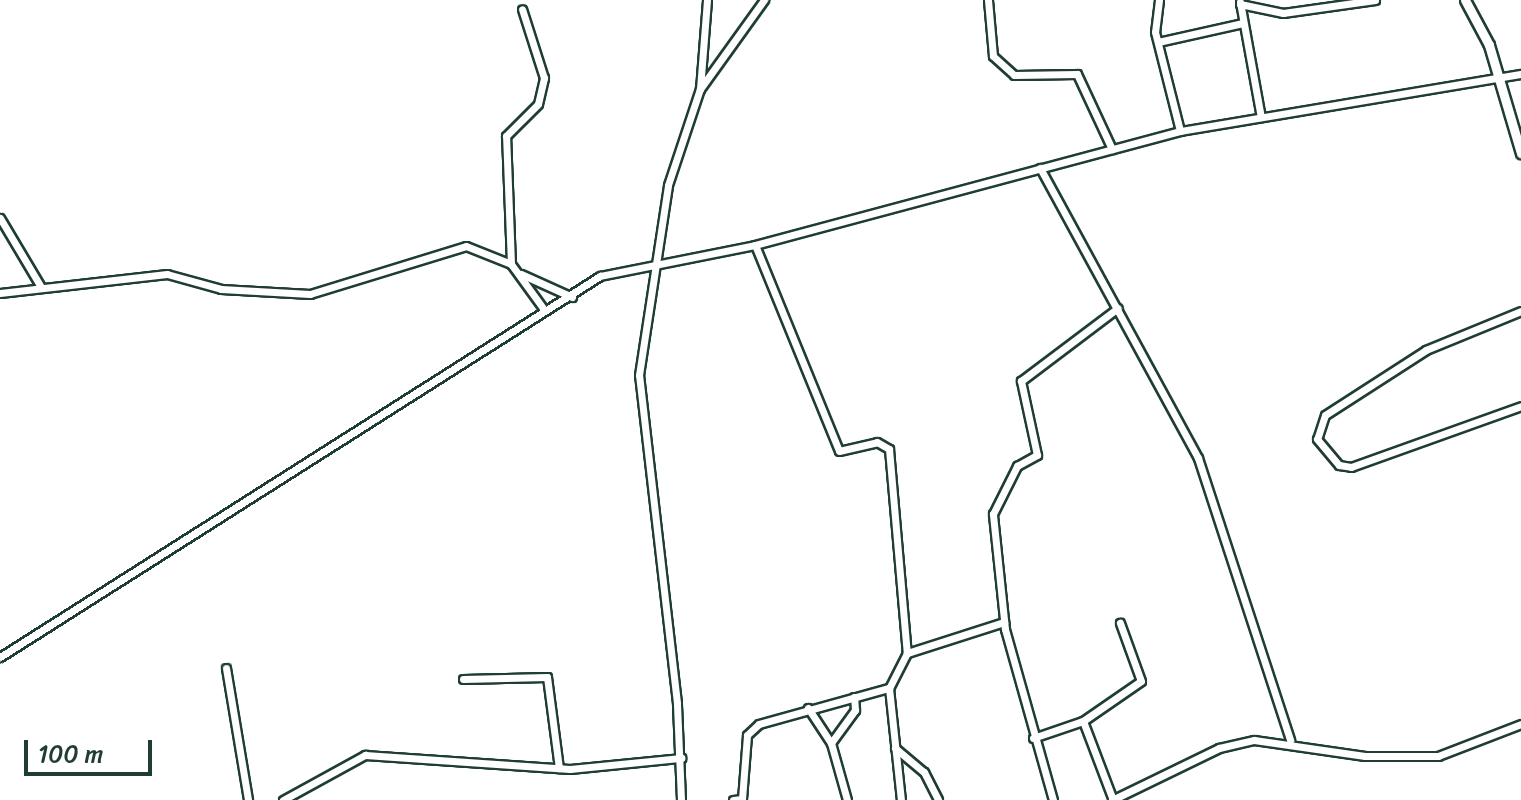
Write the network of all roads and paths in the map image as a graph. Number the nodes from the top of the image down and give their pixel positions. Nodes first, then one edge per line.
1 (707, 0) edge
2 (764, 0) edge
3 (988, 0) edge
4 (1159, 0) edge
5 (1375, 0) edge
6 (1465, 0) edge
7 (1240, 2) edge
8 (522, 9) dead end
9 (1243, 23) junction
10 (1158, 42) junction
11 (1521, 74) edge
12 (1499, 76) junction
13 (700, 89) junction
14 (1261, 117) junction
15 (1180, 131) junction
16 (1112, 149) junction
17 (1521, 153) edge
18 (1040, 168) junction
19 (0, 218) edge
20 (755, 245) junction
21 (511, 264) junction
22 (655, 269) junction
23 (519, 274) junction
24 (41, 287) junction
25 (0, 293) edge
26 (573, 297) junction
27 (543, 308) junction
28 (1118, 308) junction
29 (1521, 311) edge
30 (1521, 406) edge
31 (1004, 622) junction
32 (1120, 623) dead end
33 (907, 653) junction
34 (0, 657) edge
35 (226, 668) dead end
36 (463, 679) dead end
37 (889, 688) junction
38 (854, 697) junction
39 (808, 708) junction
40 (1083, 721) junction
41 (1521, 724) edge
42 (1033, 738) junction
43 (1290, 740) junction
44 (831, 743) junction
45 (895, 748) junction
46 (681, 758) junction
47 (559, 768) junction
48 (248, 800) edge
49 (283, 800) edge
50 (681, 800) edge
51 (733, 800) edge
52 (847, 800) edge
53 (901, 800) edge
54 (938, 800) edge
55 (1053, 800) edge
56 (1112, 800) edge

1 - 13 street
2 - 13 street
3 - 16 street
4 - 10 street
5 - 7 street
6 - 12 street
7 - 9 street
8 - 21 street
9 - 10 street
9 - 14 street
10 - 15 street
11 - 12 street
12 - 14 street
12 - 17 street
13 - 22 street
14 - 15 street
15 - 16 street
16 - 18 street
18 - 20 street
18 - 28 street
19 - 24 street
20 - 22 street
20 - 33 street
21 - 23 street
21 - 24 street
22 - 26 street
22 - 46 street
23 - 26 street
23 - 27 street
24 - 25 street
26 - 27 street
27 - 34 street
28 - 31 street
28 - 43 street
29 - 30 street
31 - 33 street
31 - 42 street
32 - 40 street
33 - 37 street
35 - 48 street
36 - 47 street
37 - 38 street
37 - 45 street
38 - 39 street
38 - 44 street
39 - 44 street
39 - 51 street
40 - 42 street
40 - 56 street
41 - 43 street
42 - 55 street
43 - 56 street
44 - 52 street
45 - 53 street
45 - 54 street
46 - 47 street
46 - 50 street
47 - 49 street

